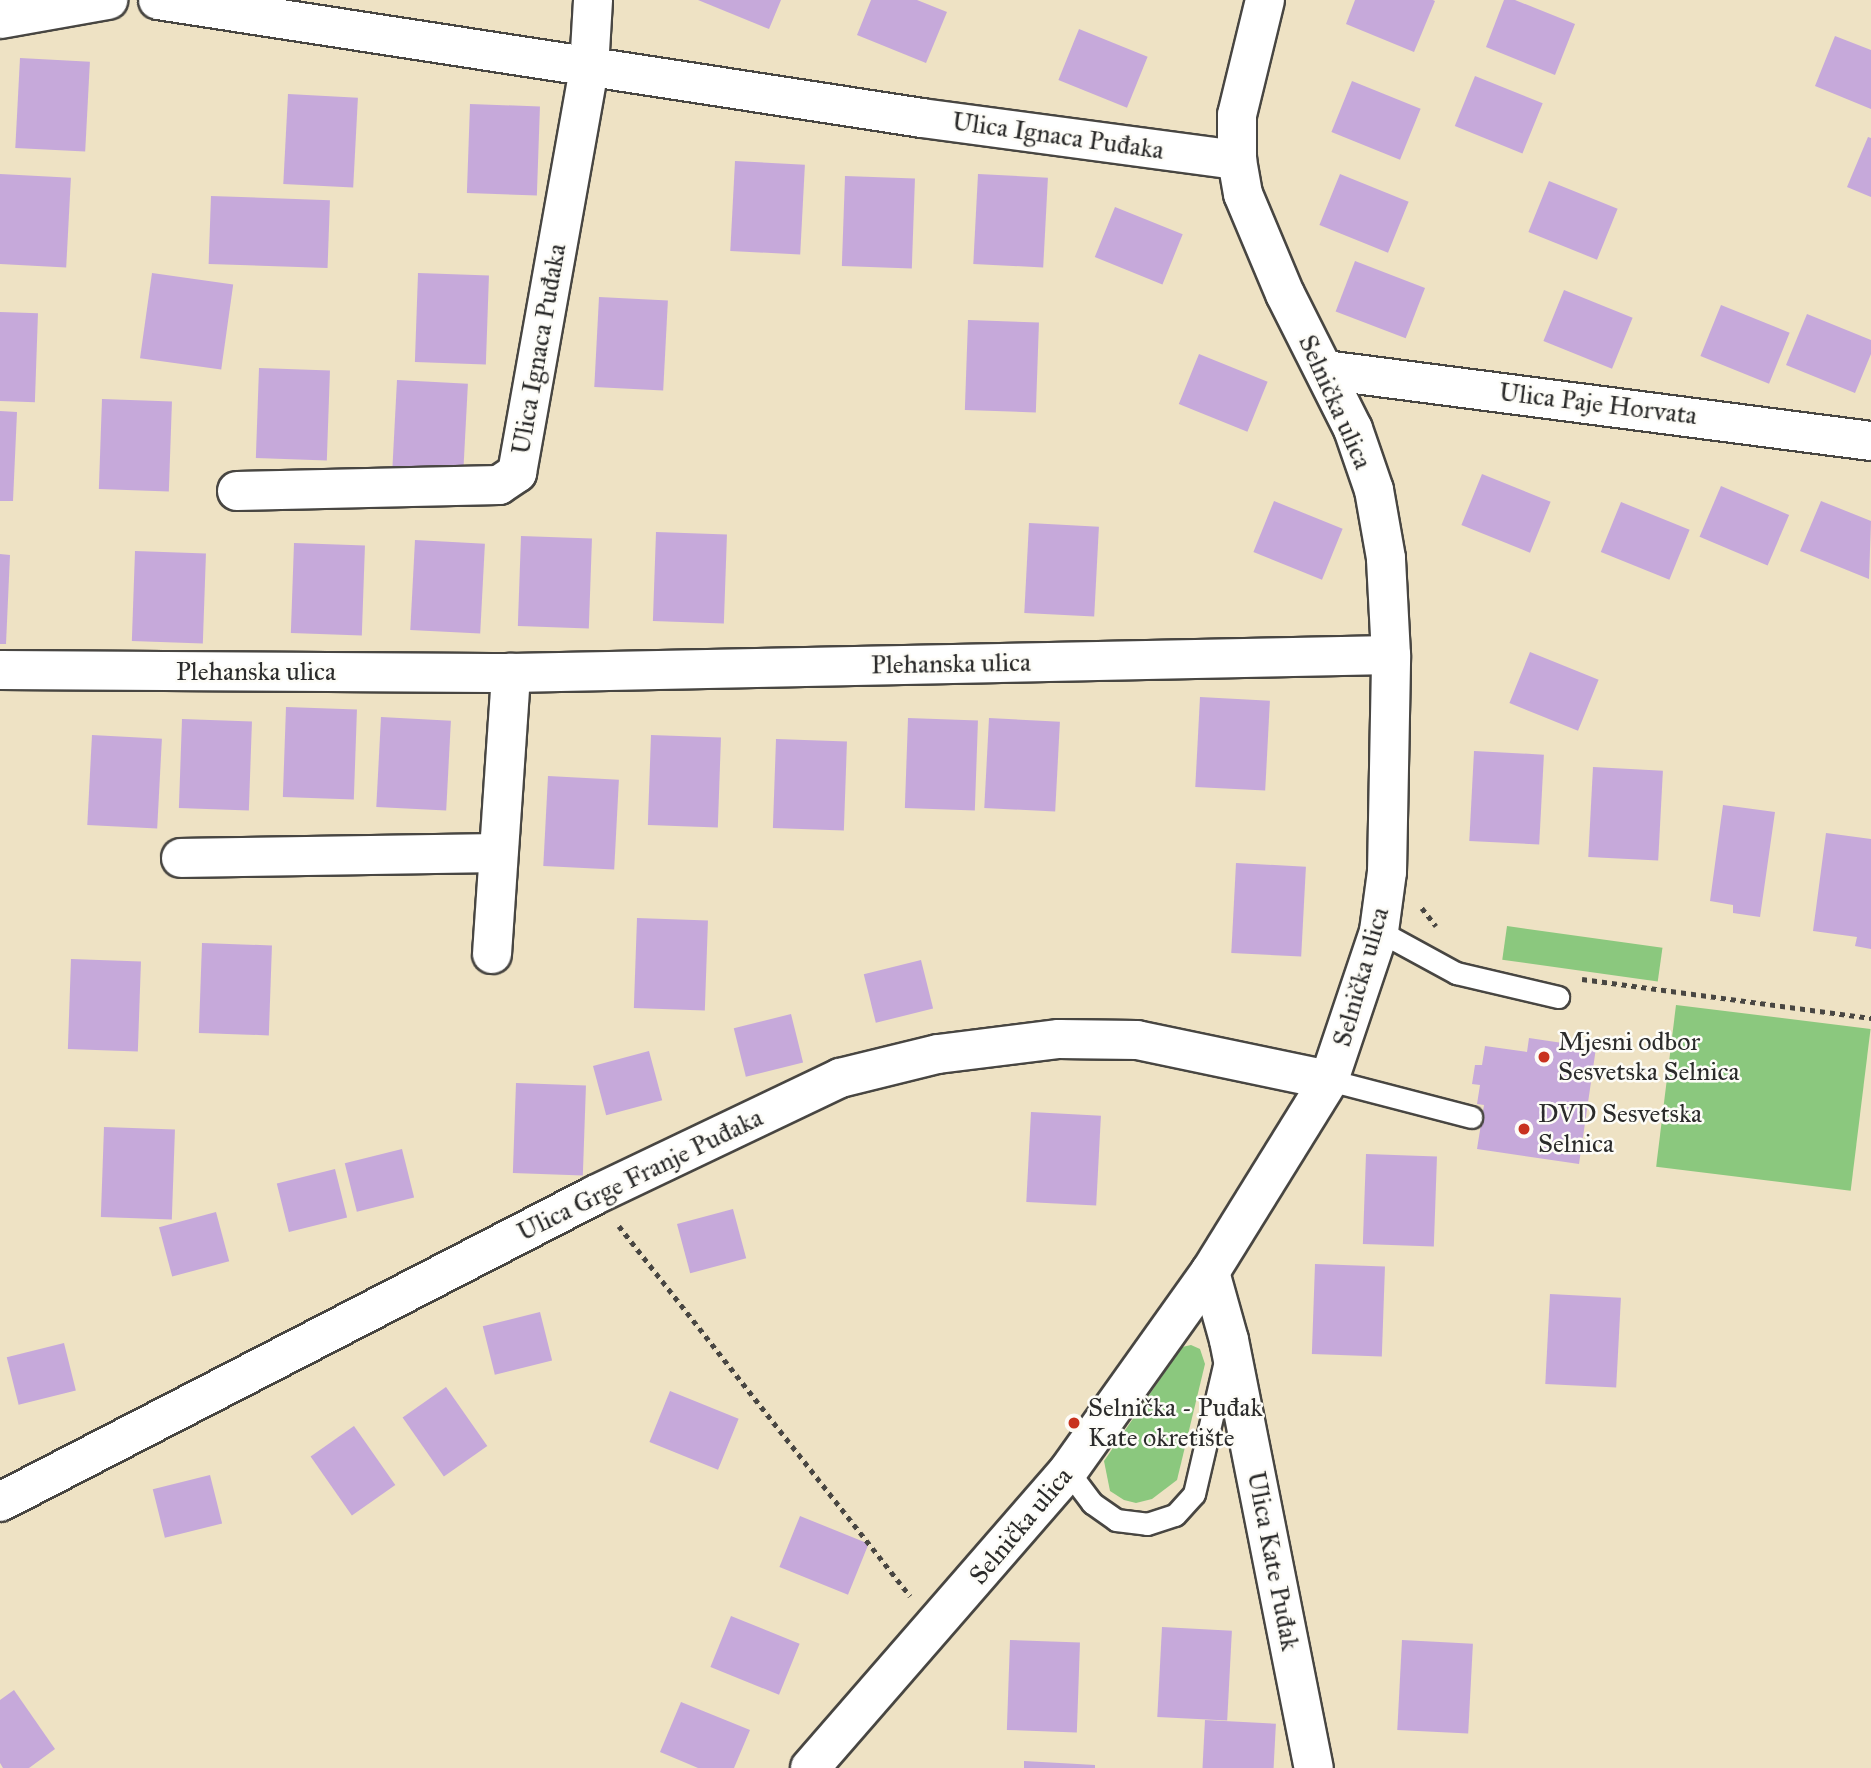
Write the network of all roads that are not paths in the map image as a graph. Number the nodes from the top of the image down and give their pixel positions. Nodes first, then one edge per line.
1 (108, 0) edge
2 (158, 0) edge
3 (593, 0) edge
4 (1265, 0) edge
5 (0, 19) edge
6 (589, 68) junction
7 (1237, 160) junction
8 (1325, 370) junction
9 (1871, 441) edge
10 (237, 491) dead end
11 (1391, 655) junction
12 (0, 670) edge
13 (511, 673) junction
14 (496, 853) junction
15 (181, 858) dead end
16 (1379, 931) junction
17 (492, 954) dead end
18 (1558, 997) dead end
19 (1329, 1080) junction
20 (1471, 1117) dead end
21 (1210, 1272) junction
22 (1229, 1340) junction
23 (1068, 1471) junction
24 (0, 1502) edge
25 (810, 1768) edge
26 (1314, 1768) edge

1 - 5 street
2 - 6 street, Ulica Ignaca Puđaka
3 - 6 street
4 - 7 street, Selnička ulica
6 - 7 street, Ulica Ignaca Puđaka
6 - 10 street, Ulica Ignaca Puđaka
7 - 8 street, Selnička ulica
8 - 9 street, Ulica Paje Horvata
8 - 11 street, Selnička ulica
11 - 13 street, Plehanska ulica
11 - 16 street, Selnička ulica
12 - 13 street, Plehanska ulica
13 - 14 street
14 - 15 street
14 - 17 street
16 - 18 lane
16 - 19 street, Selnička ulica
19 - 20 lane
19 - 21 street, Selnička ulica
19 - 24 street, Ulica Grge Franje Puđaka
21 - 22 street, Ulica Kate Puđak
21 - 23 street, Selnička ulica
22 - 23 lane
22 - 26 street, Ulica Kate Puđak
23 - 25 street, Selnička ulica

